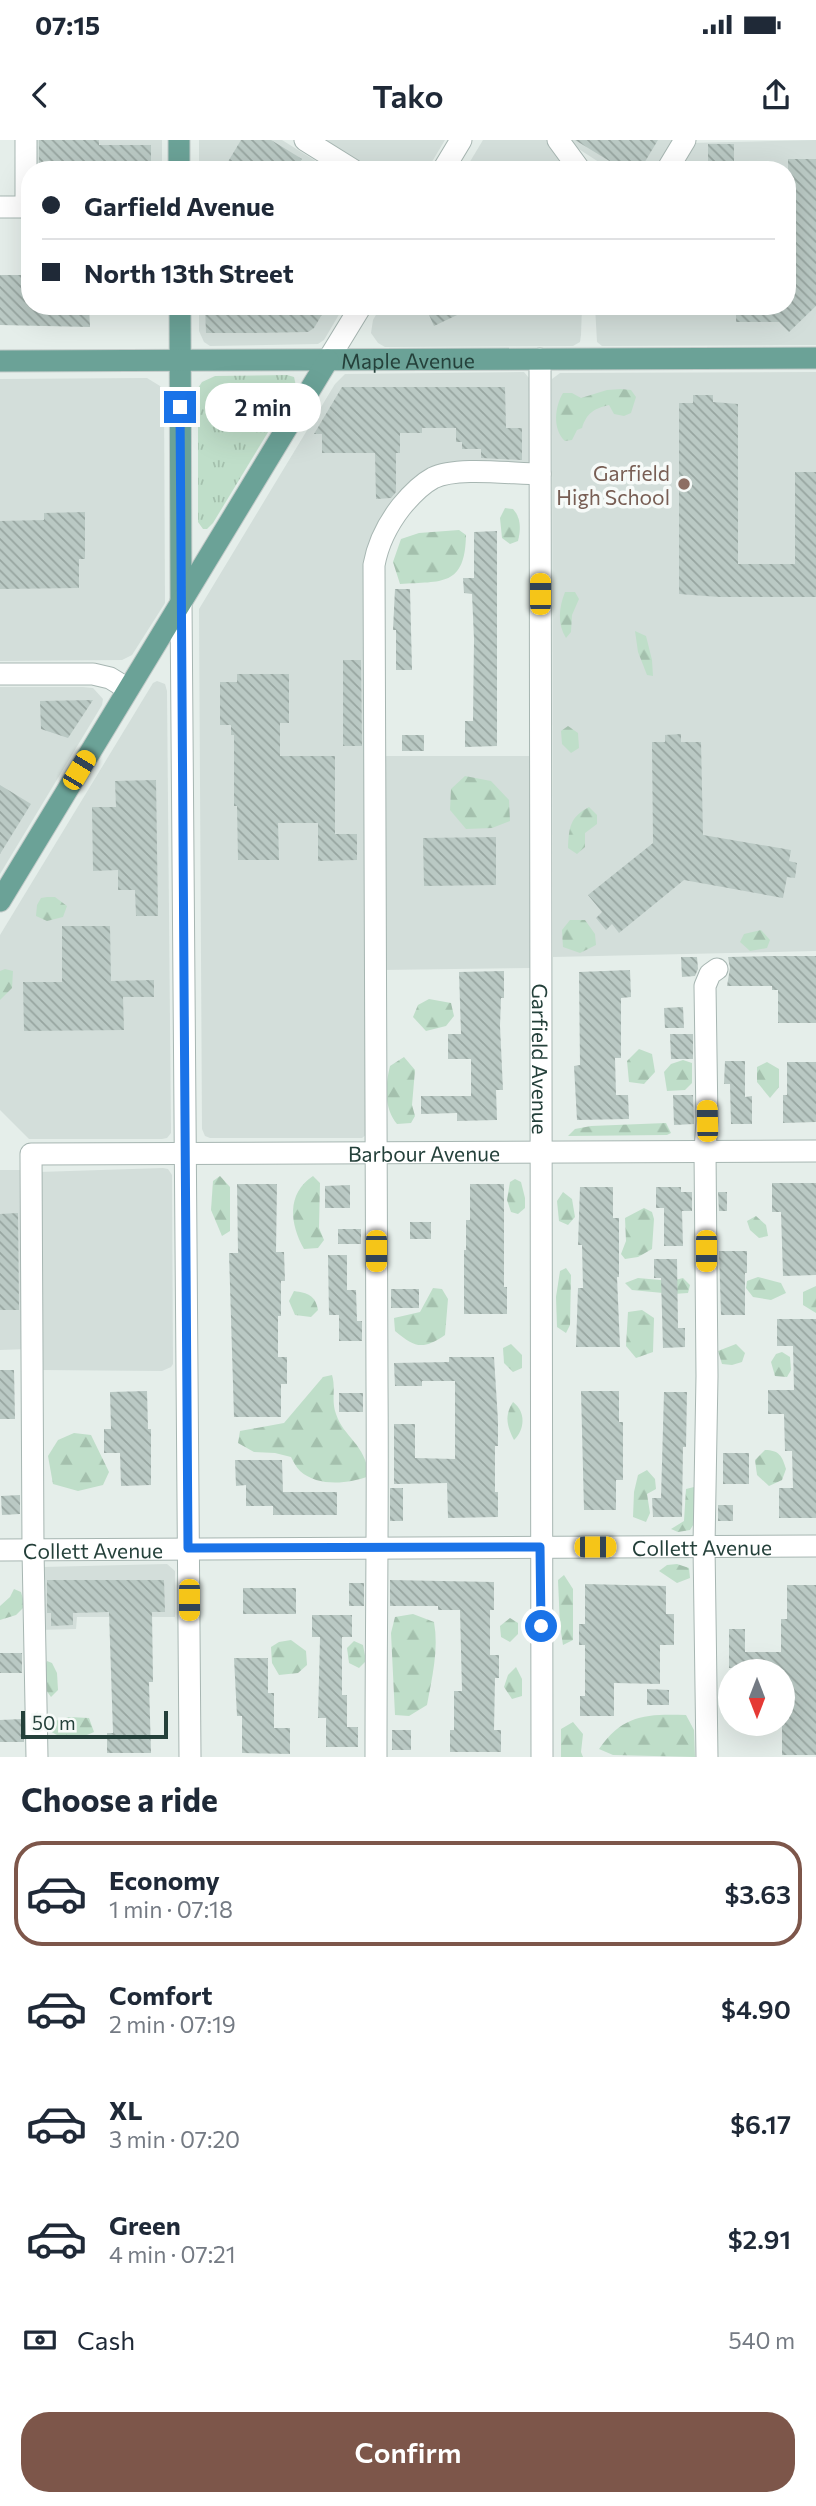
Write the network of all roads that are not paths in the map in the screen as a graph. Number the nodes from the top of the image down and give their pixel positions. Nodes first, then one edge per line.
1 (26, 140) edge
2 (179, 140) edge
3 (305, 140) edge
4 (461, 140) edge
5 (558, 140) edge
6 (685, 140) edge
7 (27, 161) edge
8 (179, 161) edge
9 (339, 161) edge
10 (448, 161) edge
11 (573, 161) edge
12 (672, 161) edge
13 (0, 207) edge
14 (21, 207) edge
15 (180, 315) edge
16 (355, 315) edge
17 (816, 358) edge
18 (540, 359) junction
19 (328, 360) junction
20 (0, 361) edge
21 (180, 361) junction
22 (540, 474) junction
23 (181, 601) junction
24 (0, 674) edge
25 (128, 689) junction
26 (0, 901) edge
27 (718, 969) dead end
28 (541, 1151) junction
29 (705, 1151) junction
30 (816, 1151) edge
31 (185, 1152) junction
32 (376, 1152) junction
33 (704, 1546) junction
34 (816, 1546) edge
35 (377, 1547) junction
36 (540, 1547) junction
37 (188, 1548) junction
38 (0, 1550) edge
39 (33, 1550) junction
40 (37, 1757) edge
41 (190, 1757) edge
42 (376, 1757) edge
43 (542, 1757) edge
44 (707, 1757) edge

1 - 7 street
2 - 8 main road
3 - 9 street
4 - 10 street
5 - 11 street
6 - 12 street
13 - 14 street
15 - 21 main road
16 - 19 street
17 - 18 main road, Maple Avenue
18 - 19 main road, Maple Avenue
18 - 22 street, Garfield Avenue
19 - 21 main road, Maple Avenue
19 - 23 main road
20 - 21 main road, Maple Avenue
21 - 23 main road
22 - 28 street, Garfield Avenue
22 - 32 street
23 - 25 main road
23 - 31 street
24 - 25 street
25 - 26 main road
27 - 29 street
28 - 29 street, Barbour Avenue
28 - 32 street, Barbour Avenue
28 - 36 street, Garfield Avenue
29 - 30 street, Barbour Avenue
29 - 33 street
31 - 32 street, Barbour Avenue
31 - 37 street
31 - 39 street, Barbour Avenue
32 - 35 street
33 - 34 street, Collett Avenue
33 - 36 street, Collett Avenue
33 - 44 street
35 - 36 street, Collett Avenue
35 - 37 street, Collett Avenue
35 - 42 street
36 - 43 street, Garfield Avenue
37 - 39 street, Collett Avenue
37 - 41 street
38 - 39 street, Collett Avenue
39 - 40 street

